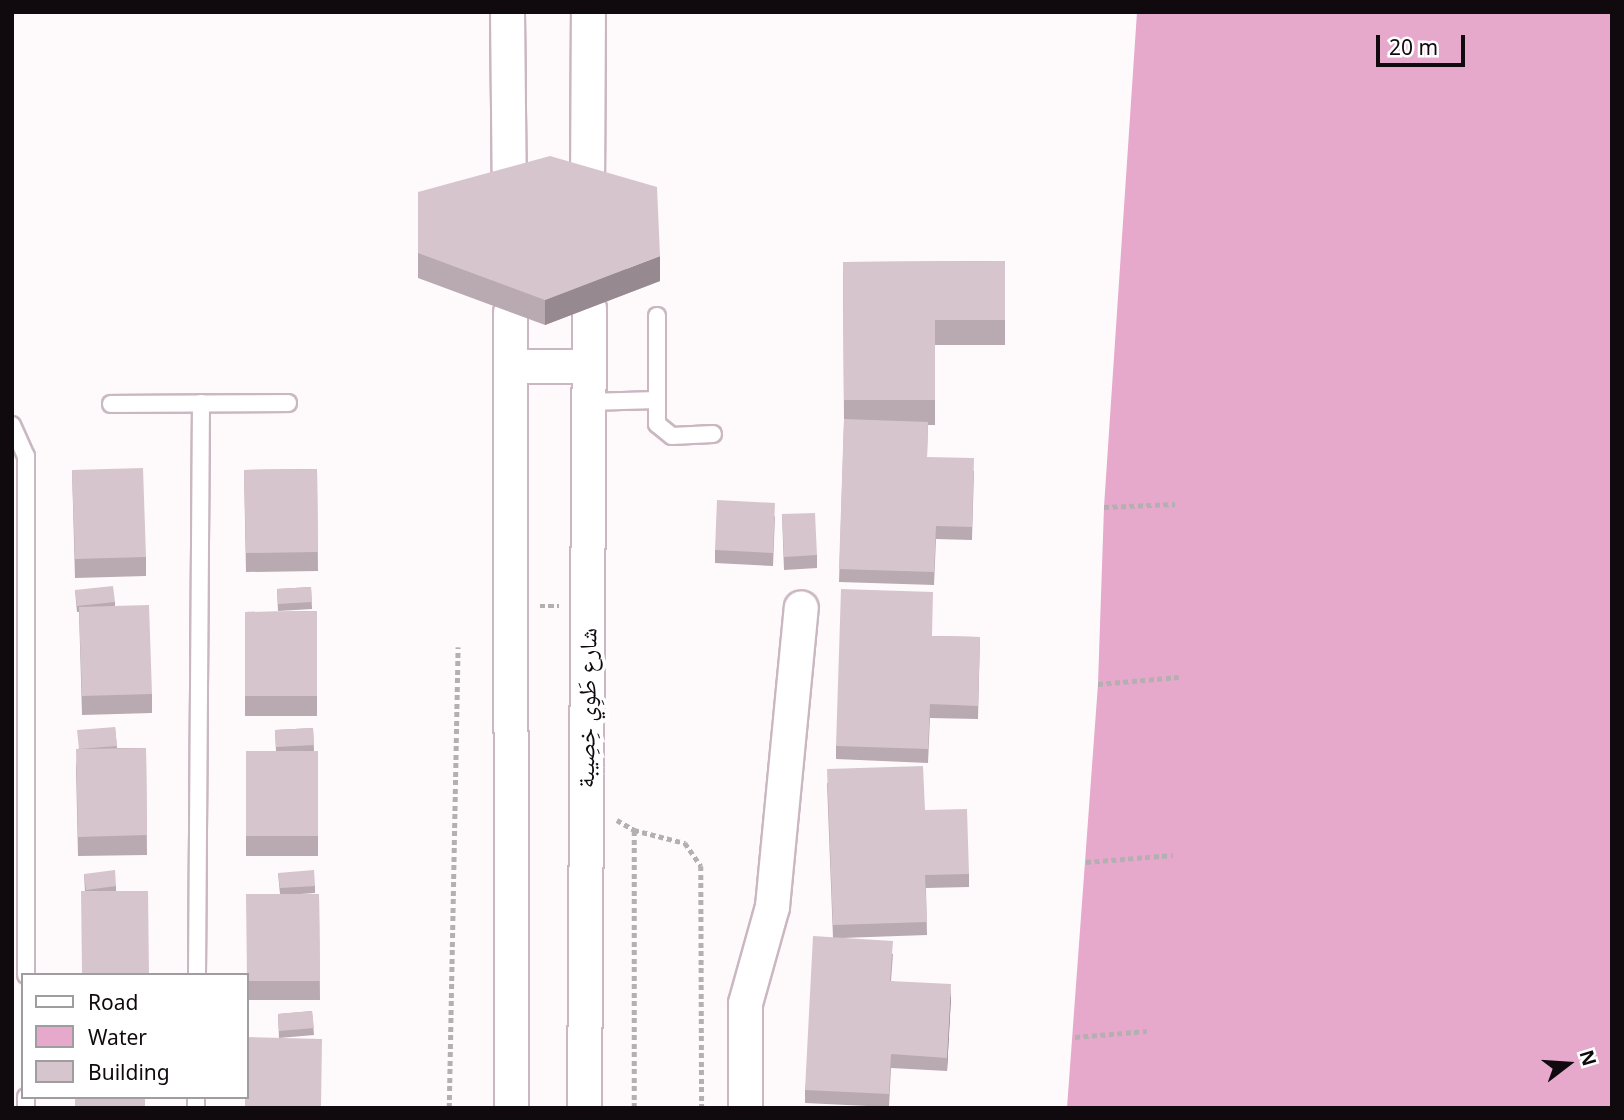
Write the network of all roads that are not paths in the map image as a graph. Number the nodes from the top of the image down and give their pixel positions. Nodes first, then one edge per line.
1 (507, 12) edge
2 (588, 12) edge
3 (509, 192) edge
4 (587, 192) edge
5 (589, 308) edge
6 (510, 312) edge
7 (657, 316) dead end
8 (510, 366) junction
9 (589, 366) junction
10 (657, 400) junction
11 (588, 402) junction
12 (288, 403) dead end
13 (111, 404) dead end
14 (201, 404) junction
15 (12, 425) edge
16 (713, 434) dead end
17 (801, 607) dead end
18 (26, 973) edge
19 (197, 973) edge
20 (512, 1108) edge
21 (584, 1108) edge
22 (744, 1108) edge

1 - 3 street
2 - 4 street
5 - 9 street, شارع طَوِي خِصِيبة
6 - 8 street
7 - 10 lane
8 - 9 street
8 - 20 street
9 - 11 street, شارع طَوِي خِصِيبة
10 - 11 lane
10 - 16 lane
11 - 21 street, شارع طَوِي خِصِيبة
12 - 14 lane
13 - 14 lane
14 - 19 lane
15 - 18 lane
17 - 22 street

